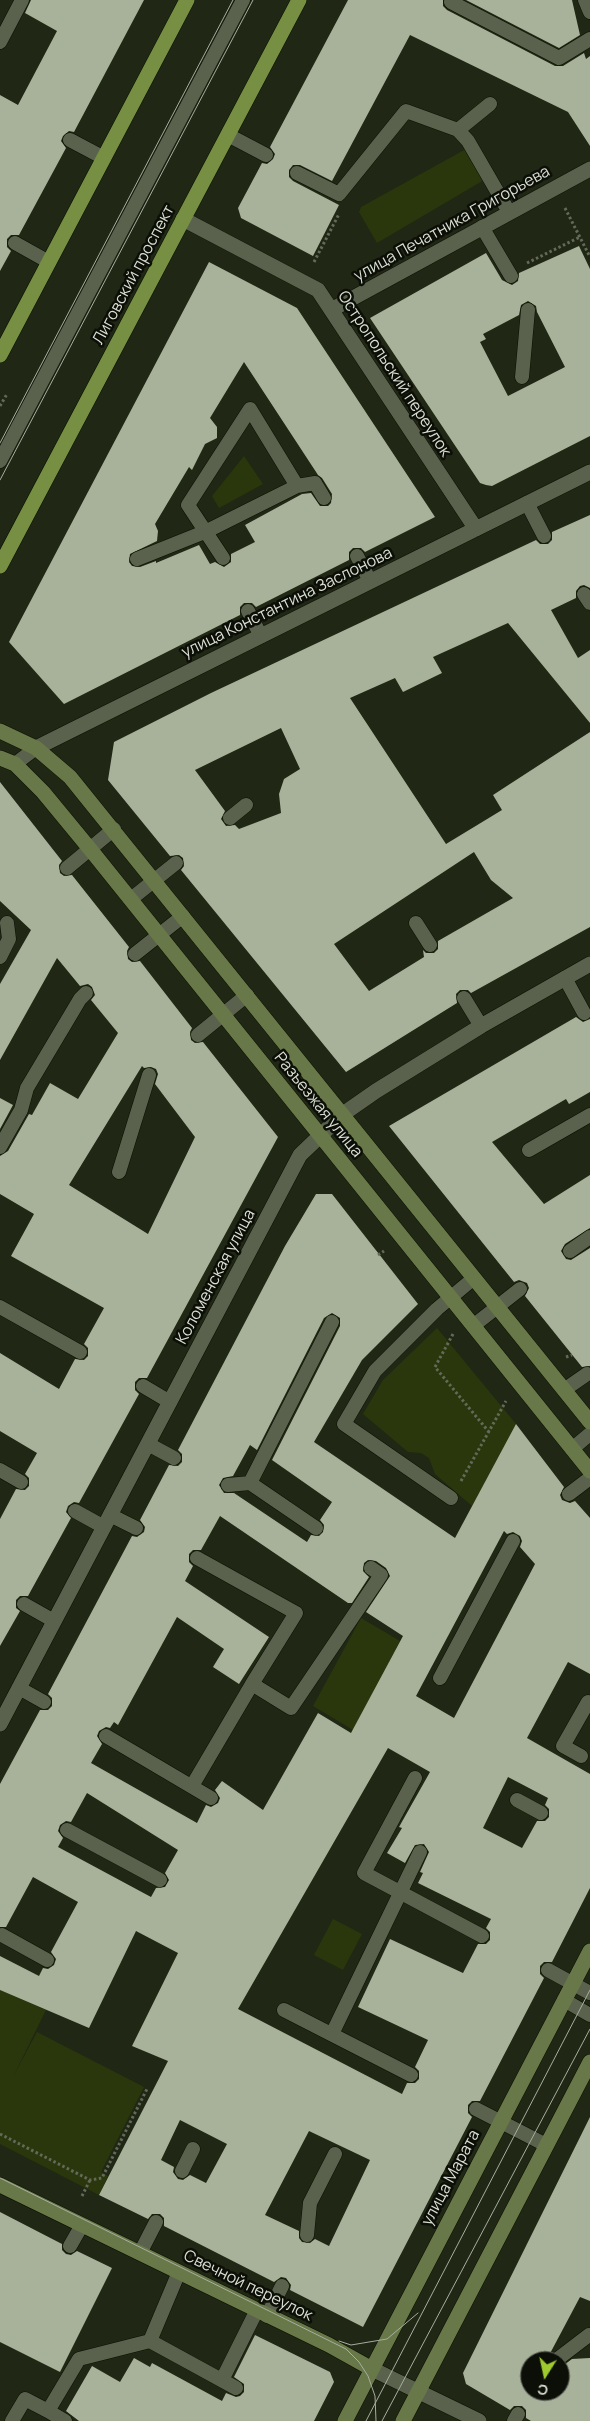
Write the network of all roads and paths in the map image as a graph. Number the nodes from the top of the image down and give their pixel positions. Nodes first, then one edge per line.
1 (22, 0) edge
2 (187, 0) edge
3 (243, 0) edge
4 (299, 0) edge
5 (585, 0) edge
6 (451, 2) dead end
7 (590, 12) edge
8 (590, 39) edge
9 (0, 42) edge
10 (490, 104) dead end
11 (458, 130) junction
12 (228, 135) junction
13 (70, 140) dead end
14 (266, 155) dead end
15 (104, 158) junction
16 (590, 169) edge
17 (297, 173) dead end
18 (339, 194) junction
19 (563, 203) dead end
20 (509, 212) junction
21 (183, 219) junction
22 (482, 227) junction
23 (580, 237) junction
24 (15, 243) dead end
25 (590, 257) edge
26 (49, 262) junction
27 (314, 262) dead end
28 (509, 274) joint
29 (331, 310) junction
30 (528, 310) dead end
31 (0, 355) edge
32 (522, 377) dead end
33 (6, 394) dead end
34 (0, 406) edge
35 (0, 461) edge
36 (590, 472) edge
37 (297, 486) junction
38 (324, 498) dead end
39 (527, 503) junction
40 (476, 529) junction
41 (207, 531) junction
42 (544, 536) dead end
43 (357, 556) dead end
44 (223, 558) dead end
45 (137, 559) dead end
46 (0, 566) edge
47 (370, 581) junction
48 (248, 611) dead end
49 (261, 636) junction
50 (0, 731) edge
51 (36, 748) junction
52 (0, 758) edge
53 (15, 764) junction
54 (246, 805) dead end
55 (230, 818) dead end
56 (114, 829) junction
57 (90, 849) junction
58 (176, 863) dead end
59 (67, 868) dead end
60 (155, 880) junction
61 (131, 900) junction
62 (183, 916) junction
63 (7, 919) edge
64 (416, 923) dead end
65 (159, 935) junction
66 (430, 945) dead end
67 (135, 954) dead end
68 (0, 957) edge
69 (590, 964) edge
70 (565, 978) junction
71 (86, 993) dead end
72 (246, 995) junction
73 (464, 998) dead end
74 (584, 1013) dead end
75 (222, 1015) junction
76 (481, 1026) junction
77 (198, 1035) dead end
78 (149, 1075) dead end
79 (343, 1114) junction
80 (590, 1115) edge
81 (320, 1134) junction
82 (0, 1147) edge
83 (529, 1150) dead end
84 (119, 1172) dead end
85 (590, 1237) edge
86 (570, 1251) dead end
87 (474, 1278) junction
88 (520, 1289) dead end
89 (450, 1297) junction
90 (498, 1306) junction
91 (0, 1307) edge
92 (332, 1322) dead end
93 (473, 1326) junction
94 (455, 1331) dead end
95 (80, 1352) dead end
96 (588, 1374) dead end
97 (143, 1386) dead end
98 (564, 1390) junction
99 (170, 1402) junction
100 (502, 1408) dead end
101 (590, 1422) edge
102 (489, 1432) junction
103 (590, 1434) edge
104 (148, 1444) junction
105 (572, 1449) junction
106 (174, 1458) dead end
107 (0, 1470) edge
108 (590, 1471) edge
109 (590, 1478) edge
110 (20, 1482) dead end
111 (250, 1483) junction
112 (228, 1485) dead end
113 (569, 1494) dead end
114 (451, 1498) joint
115 (75, 1511) dead end
116 (107, 1521) junction
117 (136, 1528) dead end
118 (316, 1528) dead end
119 (513, 1541) dead end
120 (197, 1558) dead end
121 (371, 1568) dead end
122 (24, 1604) dead end
123 (54, 1621) junction
124 (440, 1678) dead end
125 (252, 1684) junction
126 (19, 1688) junction
127 (44, 1702) dead end
128 (588, 1702) dead end
129 (0, 1724) edge
130 (106, 1736) dead end
131 (582, 1756) dead end
132 (415, 1778) dead end
133 (192, 1786) junction
134 (211, 1798) dead end
135 (517, 1800) dead end
136 (541, 1813) dead end
137 (67, 1830) dead end
138 (420, 1852) dead end
139 (160, 1880) dead end
140 (400, 1893) junction
141 (2, 1935) dead end
142 (482, 1936) dead end
143 (590, 1951) edge
144 (47, 1960) dead end
145 (548, 1970) dead end
146 (573, 1984) junction
147 (590, 1993) edge
148 (564, 2000) junction
149 (284, 2010) dead end
150 (590, 2014) edge
151 (332, 2034) junction
152 (590, 2062) edge
153 (411, 2075) dead end
154 (147, 2089) dead end
155 (476, 2109) dead end
156 (500, 2122) junction
157 (0, 2134) edge
158 (546, 2146) junction
159 (193, 2150) dead end
160 (336, 2154) dead end
161 (182, 2171) dead end
162 (90, 2180) junction
163 (0, 2185) edge
164 (82, 2196) dead end
165 (156, 2222) dead end
166 (82, 2225) junction
167 (307, 2236) dead end
168 (70, 2246) dead end
169 (140, 2253) junction
170 (179, 2272) junction
171 (282, 2286) dead end
172 (262, 2313) junction
173 (589, 2335) edge
174 (150, 2341) junction
175 (568, 2351) edge
176 (372, 2369) junction
177 (222, 2380) junction
178 (236, 2388) dead end
179 (419, 2390) junction
180 (48, 2412) junction
181 (12, 2421) edge
182 (65, 2421) edge
183 (345, 2421) edge
184 (403, 2421) edge
185 (479, 2421) edge

1 - 9 lane
2 - 15 main road
3 - 35 lane
4 - 12 main road, Лиговский проспект
5 - 7 lane
6 - 8 lane
10 - 11 lane
11 - 18 lane
11 - 20 lane
12 - 14 lane
12 - 21 main road, Лиговский проспект
13 - 15 lane
15 - 26 main road
16 - 20 street, улица Печатника Григорьева
17 - 18 lane
18 - 27 path
19 - 23 path
20 - 22 street, улица Печатника Григорьева
21 - 29 street, Остропольский переулок
21 - 46 main road, Лиговский проспект
22 - 28 lane
22 - 29 street, улица Печатника Григорьева
23 - 25 path
23 - 28 path
24 - 26 lane
26 - 31 main road
29 - 40 street, Остропольский переулок
30 - 32 lane
33 - 34 path
36 - 39 street, улица Константина Заслонова
37 - 38 lane
37 - 41 lane
37 - 41 lane
39 - 40 street, улица Константина Заслонова
39 - 42 lane
40 - 47 street, улица Константина Заслонова
41 - 44 lane
41 - 45 lane
43 - 47 lane
47 - 49 street, улица Константина Заслонова
48 - 49 lane
49 - 51 street, улица Константина Заслонова
50 - 51 street
51 - 53 lane
51 - 56 street, Разъезжая улица
52 - 53 street
53 - 57 street, Разъезжая улица
54 - 55 lane
56 - 57 lane
56 - 60 street, Разъезжая улица
57 - 59 lane
57 - 61 street, Разъезжая улица
58 - 60 lane
60 - 61 lane
60 - 62 street, Разъезжая улица
61 - 65 street, Разъезжая улица
62 - 65 lane
62 - 72 street, Разъезжая улица
63 - 68 lane
64 - 66 lane
65 - 67 lane
65 - 75 street, Разъезжая улица
69 - 70 street, Коломенская улица
70 - 74 lane
70 - 76 street, Коломенская улица
71 - 82 lane
72 - 75 lane
72 - 79 street, Разъезжая улица
73 - 76 lane
75 - 77 lane
75 - 81 street, Разъезжая улица
76 - 79 street, Коломенская улица
78 - 84 lane
79 - 81 street, Коломенская улица
79 - 87 street, Разъезжая улица
80 - 83 lane
81 - 89 street, Разъезжая улица
81 - 99 street, Коломенская улица
85 - 86 lane
87 - 89 lane
87 - 90 street, Разъезжая улица
88 - 90 lane
89 - 93 street, Разъезжая улица
89 - 114 lane
90 - 93 lane
90 - 98 street, Разъезжая улица
91 - 95 lane
92 - 111 lane
93 - 105 street, Разъезжая улица
94 - 102 path
96 - 98 lane
97 - 99 lane
98 - 101 street, Разъезжая улица
99 - 104 street, Коломенская улица
100 - 102 path
102 - 114 path
103 - 105 lane
104 - 106 lane
104 - 116 street, Коломенская улица
105 - 108 street, Разъезжая улица
107 - 110 lane
109 - 113 lane
111 - 112 lane
111 - 118 lane
115 - 116 lane
116 - 117 lane
116 - 123 street, Коломенская улица
119 - 124 lane
120 - 125 lane
121 - 125 lane
122 - 123 lane
123 - 126 street, Коломенская улица
125 - 133 lane
126 - 127 lane
126 - 129 street, Коломенская улица
128 - 131 lane
130 - 133 lane
132 - 140 lane
133 - 134 lane
135 - 136 lane
137 - 139 lane
138 - 140 lane
140 - 142 lane
140 - 151 lane
141 - 144 lane
143 - 146 street, улица Марата
145 - 146 lane
146 - 147 lane
146 - 148 street, улица Марата
148 - 150 lane
148 - 156 street, улица Марата
149 - 151 lane
151 - 153 lane
152 - 158 street
154 - 162 path
155 - 156 lane
156 - 158 lane
156 - 176 street, улица Марата
157 - 162 path
158 - 179 street
159 - 161 lane
160 - 167 lane
162 - 164 path
163 - 166 street, Свечной переулок
165 - 169 lane
166 - 168 lane
166 - 169 street, Свечной переулок
169 - 170 street, Свечной переулок
170 - 172 street, Свечной переулок
170 - 174 lane
171 - 172 lane
172 - 176 street, Свечной переулок
172 - 177 lane
173 - 175 lane
174 - 177 lane
174 - 180 lane
176 - 179 street, Свечной переулок
176 - 183 street, улица Марата
177 - 178 lane
179 - 184 street
179 - 185 street, Свечной переулок
180 - 181 lane
180 - 182 lane

